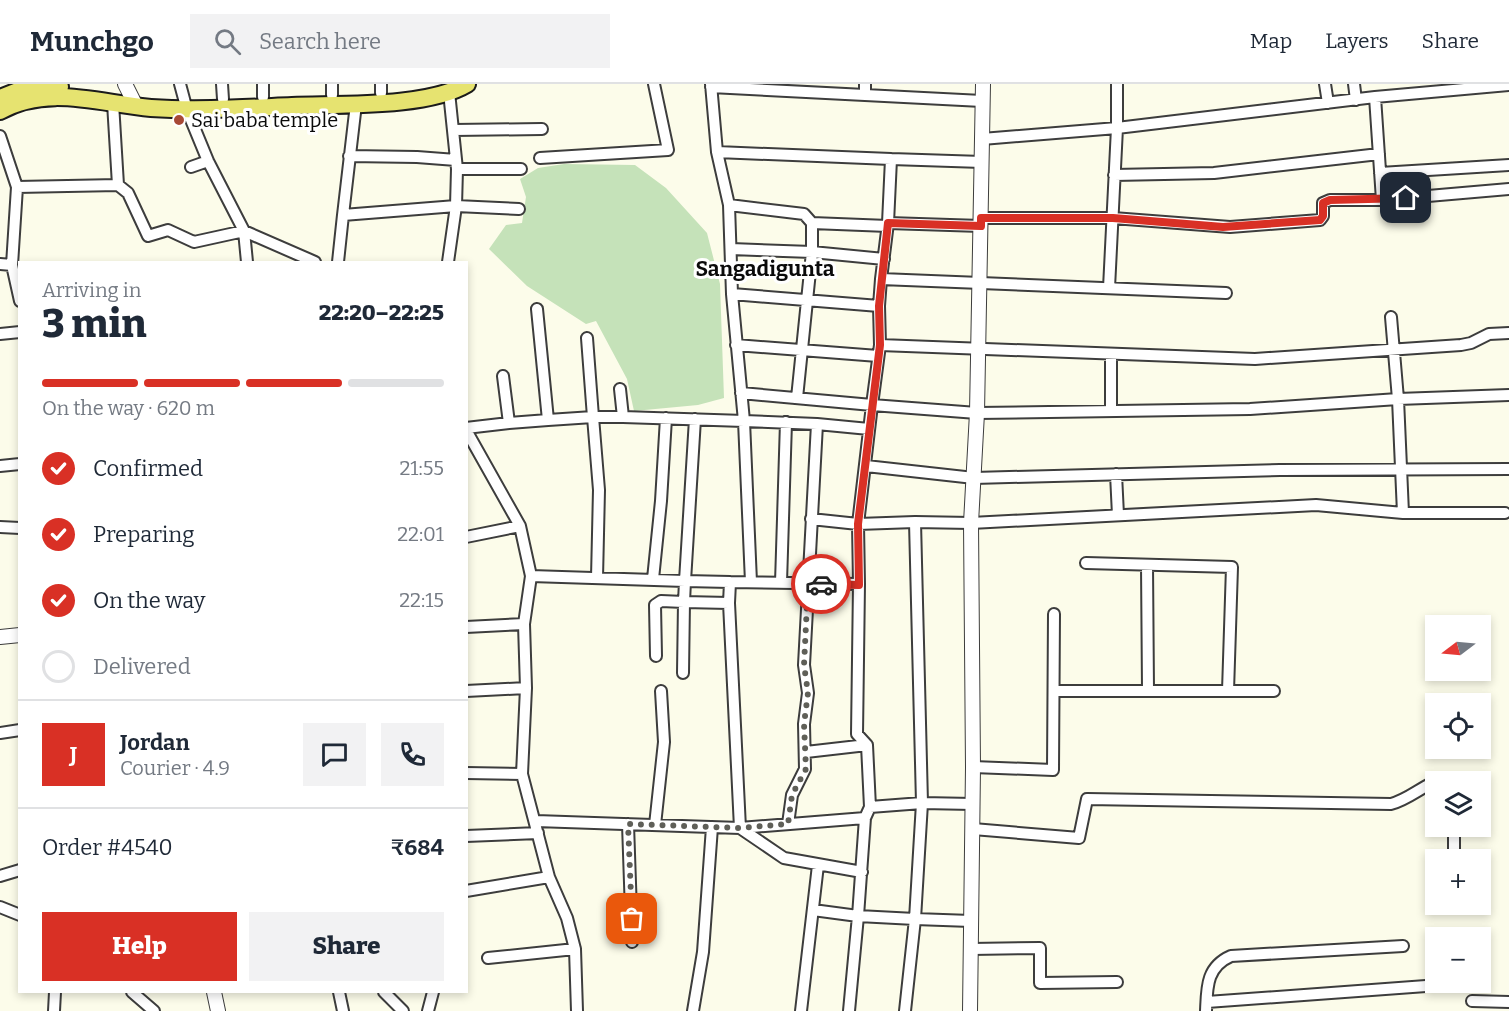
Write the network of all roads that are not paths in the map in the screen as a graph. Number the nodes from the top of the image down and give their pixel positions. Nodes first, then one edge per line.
1 (467, 84) edge
2 (654, 84) edge
3 (983, 84) edge
4 (1117, 84) edge
5 (1325, 84) edge
6 (1354, 84) edge
7 (711, 85) edge
8 (1509, 85) edge
9 (381, 88) edge
10 (441, 88) edge
11 (332, 89) edge
12 (865, 90) edge
13 (222, 91) edge
14 (263, 91) edge
15 (131, 95) edge
16 (1375, 97) junction
17 (0, 98) edge
18 (184, 98) edge
19 (1356, 100) junction
20 (982, 101) junction
21 (113, 103) junction
22 (1328, 103) junction
23 (356, 104) junction
24 (0, 111) edge
25 (1117, 128) junction
26 (542, 129) dead end
27 (454, 130) junction
28 (0, 136) edge
29 (982, 139) junction
30 (717, 152) junction
31 (1379, 154) junction
32 (350, 156) junction
33 (540, 158) dead end
34 (891, 159) junction
35 (208, 161) junction
36 (982, 162) junction
37 (457, 164) junction
38 (1509, 165) edge
39 (191, 167) dead end
40 (522, 169) dead end
41 (1380, 173) junction
42 (1114, 175) junction
43 (118, 185) junction
44 (17, 187) junction
45 (1509, 189) edge
46 (1382, 200) junction
47 (729, 205) junction
48 (456, 206) junction
49 (519, 209) dead end
50 (343, 215) junction
51 (1113, 218) junction
52 (981, 222) junction
53 (812, 223) junction
54 (888, 224) junction
55 (244, 231) junction
56 (731, 249) junction
57 (812, 252) junction
58 (884, 259) junction
59 (247, 261) edge
60 (313, 261) edge
61 (338, 261) edge
62 (448, 261) edge
63 (0, 264) edge
64 (12, 265) junction
65 (881, 279) junction
66 (980, 283) junction
67 (1109, 288) junction
68 (1226, 292) dead end
69 (18, 293) edge
70 (732, 294) junction
71 (807, 299) junction
72 (879, 306) junction
73 (537, 309) dead end
74 (1391, 317) dead end
75 (18, 332) edge
76 (1509, 333) edge
77 (0, 334) edge
78 (587, 338) dead end
79 (736, 345) junction
80 (802, 350) junction
81 (879, 350) junction
82 (979, 350) junction
83 (1393, 350) junction
84 (1111, 355) junction
85 (503, 376) dead end
86 (620, 389) dead end
87 (741, 393) junction
88 (1509, 395) edge
89 (797, 398) junction
90 (1398, 399) junction
91 (872, 405) junction
92 (1112, 410) junction
93 (977, 412) junction
94 (593, 417) junction
95 (623, 417) junction
96 (666, 418) junction
97 (695, 419) junction
98 (548, 420) junction
99 (744, 421) junction
100 (786, 422) junction
101 (509, 423) junction
102 (817, 424) junction
103 (468, 429) edge
104 (869, 429) junction
105 (468, 433) edge
106 (18, 464) edge
107 (0, 466) edge
108 (866, 466) junction
109 (1509, 469) edge
110 (1402, 470) junction
111 (1116, 474) junction
112 (974, 478) junction
113 (1403, 513) junction
114 (1505, 513) dead end
115 (1118, 515) junction
116 (811, 519) junction
117 (915, 522) junction
118 (971, 523) junction
119 (858, 524) junction
120 (520, 526) junction
121 (0, 527) edge
122 (18, 528) edge
123 (468, 537) edge
124 (1086, 563) dead end
125 (1147, 565) junction
126 (531, 576) junction
127 (597, 578) junction
128 (653, 579) junction
129 (685, 581) junction
130 (730, 582) junction
131 (751, 582) junction
132 (781, 583) junction
133 (808, 584) junction
134 (859, 585) junction
135 (684, 602) junction
136 (729, 603) junction
137 (1054, 614) dead end
138 (524, 624) junction
139 (468, 627) edge
140 (18, 635) edge
141 (0, 637) edge
142 (656, 656) dead end
143 (683, 674) dead end
144 (526, 688) junction
145 (1148, 690) junction
146 (661, 691) dead end
147 (1054, 691) junction
148 (1228, 691) junction
149 (1274, 691) dead end
150 (468, 692) edge
151 (18, 730) edge
152 (0, 733) edge
153 (867, 745) junction
154 (806, 752) junction
155 (974, 767) junction
156 (468, 773) edge
157 (522, 774) junction
158 (1425, 787) edge
159 (922, 803) junction
160 (973, 804) junction
161 (870, 807) junction
162 (865, 818) junction
163 (536, 821) junction
164 (628, 824) junction
165 (788, 824) junction
166 (655, 825) junction
167 (712, 827) junction
168 (740, 828) junction
169 (973, 829) junction
170 (538, 833) junction
171 (468, 836) edge
172 (818, 865) junction
173 (18, 871) edge
174 (862, 872) junction
175 (0, 876) edge
176 (549, 877) junction
177 (468, 891) edge
178 (0, 907) edge
179 (813, 910) junction
180 (18, 914) edge
181 (858, 916) junction
182 (915, 919) junction
183 (971, 921) junction
184 (632, 942) dead end
185 (1403, 946) dead end
186 (575, 949) junction
187 (971, 949) junction
188 (488, 958) dead end
189 (1117, 982) dead end
190 (1425, 986) dead end
191 (55, 993) edge
192 (133, 993) edge
193 (214, 993) edge
194 (339, 993) edge
195 (385, 993) edge
196 (433, 993) edge
197 (1472, 1001) dead end
198 (1509, 1002) edge
199 (1207, 1007) edge
200 (54, 1011) edge
201 (154, 1011) edge
202 (218, 1011) edge
203 (343, 1011) edge
204 (403, 1011) edge
205 (428, 1011) edge
206 (577, 1011) edge
207 (693, 1011) edge
208 (801, 1011) edge
209 (849, 1011) edge
210 (905, 1011) edge
211 (970, 1011) edge

1 - 10 main road
2 - 33 street
3 - 20 street
4 - 25 street
5 - 22 street
6 - 19 street
7 - 12 street
7 - 30 street
8 - 16 street
9 - 10 main road
9 - 11 main road
10 - 23 main road
10 - 27 street
11 - 14 main road
12 - 20 street
13 - 14 main road
13 - 18 main road
15 - 17 main road
15 - 18 main road
15 - 21 main road
16 - 19 street
16 - 31 street
18 - 23 main road
18 - 35 street
19 - 22 street
20 - 29 street
21 - 24 main road
21 - 43 street
22 - 25 street
23 - 32 street
25 - 29 street
25 - 42 street
26 - 27 street
27 - 37 street
28 - 44 street
29 - 36 street
30 - 34 street
30 - 47 street
31 - 41 street
31 - 42 street
32 - 37 street
32 - 50 street
34 - 36 street
34 - 54 street
35 - 39 street
35 - 55 street
36 - 52 street
37 - 40 street
37 - 48 street
38 - 41 street
41 - 46 street
42 - 51 street
43 - 44 street
43 - 55 street
44 - 64 street
45 - 46 street
46 - 51 street
47 - 53 street
47 - 56 street
48 - 49 street
48 - 50 street
48 - 62 street
50 - 61 street
51 - 52 street
51 - 67 street
52 - 54 street
52 - 66 street
53 - 54 street
53 - 57 street
54 - 58 street
55 - 59 street
55 - 60 street
56 - 57 street
56 - 70 street
57 - 58 street
57 - 71 street
58 - 65 street
63 - 64 street
64 - 69 street
65 - 66 street
65 - 72 street
66 - 67 street
66 - 82 street
67 - 68 street
70 - 71 street
70 - 79 street
71 - 72 street
71 - 80 street
72 - 81 street
73 - 98 street
74 - 83 street
75 - 77 street
76 - 83 street
78 - 94 street
79 - 80 street
79 - 87 street
80 - 81 street
80 - 89 street
81 - 82 street
81 - 91 street
82 - 84 street
82 - 93 street
83 - 84 street
83 - 90 street
84 - 92 street
85 - 101 street
86 - 95 street
87 - 89 street
87 - 99 street
88 - 90 street
89 - 91 street
90 - 92 street
90 - 110 street
91 - 93 street
91 - 104 street
92 - 93 street
93 - 112 street
94 - 95 street
94 - 98 street
94 - 127 street
95 - 96 street
96 - 97 street
96 - 128 street
97 - 99 street
97 - 129 street
98 - 101 street
99 - 100 street
99 - 131 street
100 - 102 street
100 - 132 street
101 - 103 street
102 - 104 street
102 - 116 street
104 - 108 street
105 - 120 street
106 - 107 street
108 - 112 street
108 - 119 street
109 - 110 street
110 - 111 street
110 - 113 street
111 - 112 street
111 - 115 street
112 - 118 street
113 - 114 street
113 - 115 street
115 - 118 street
116 - 119 street
116 - 133 street
117 - 118 street
117 - 119 street
117 - 159 street
118 - 155 street
119 - 134 street
120 - 123 street
120 - 126 street
121 - 122 street
124 - 125 street
125 - 145 street
125 - 148 street
126 - 127 street
126 - 138 street
127 - 128 street
128 - 129 street
129 - 130 street
129 - 135 street
130 - 131 street
130 - 136 street
131 - 132 street
132 - 133 street
133 - 134 street
133 - 154 street
134 - 153 street
135 - 136 street
135 - 142 street
135 - 143 street
136 - 168 street
137 - 147 street
138 - 139 street
138 - 144 street
140 - 141 street
144 - 150 street
144 - 157 street
145 - 147 street
145 - 148 street
146 - 166 street
147 - 155 street
148 - 149 street
151 - 152 street
153 - 154 street
153 - 161 street
154 - 165 street
155 - 160 street
156 - 157 street
157 - 163 street
158 - 169 street
159 - 160 street
159 - 161 street
159 - 182 street
160 - 169 street
161 - 162 street
162 - 165 street
162 - 174 street
163 - 164 street
163 - 170 street
164 - 166 street
164 - 184 street
165 - 168 street
166 - 167 street
167 - 168 street
167 - 207 street
168 - 172 street
169 - 183 street
170 - 171 street
170 - 176 street
172 - 174 street
172 - 179 street
173 - 175 street
174 - 181 street
176 - 177 street
176 - 186 street
178 - 180 street
179 - 181 street
179 - 208 street
181 - 182 street
181 - 209 street
182 - 183 street
182 - 210 street
183 - 187 street
185 - 199 street
186 - 188 street
186 - 206 street
187 - 189 street
187 - 211 street
190 - 199 street
191 - 200 street
192 - 201 street
193 - 202 street
194 - 203 street
195 - 204 street
196 - 205 street
197 - 198 street

